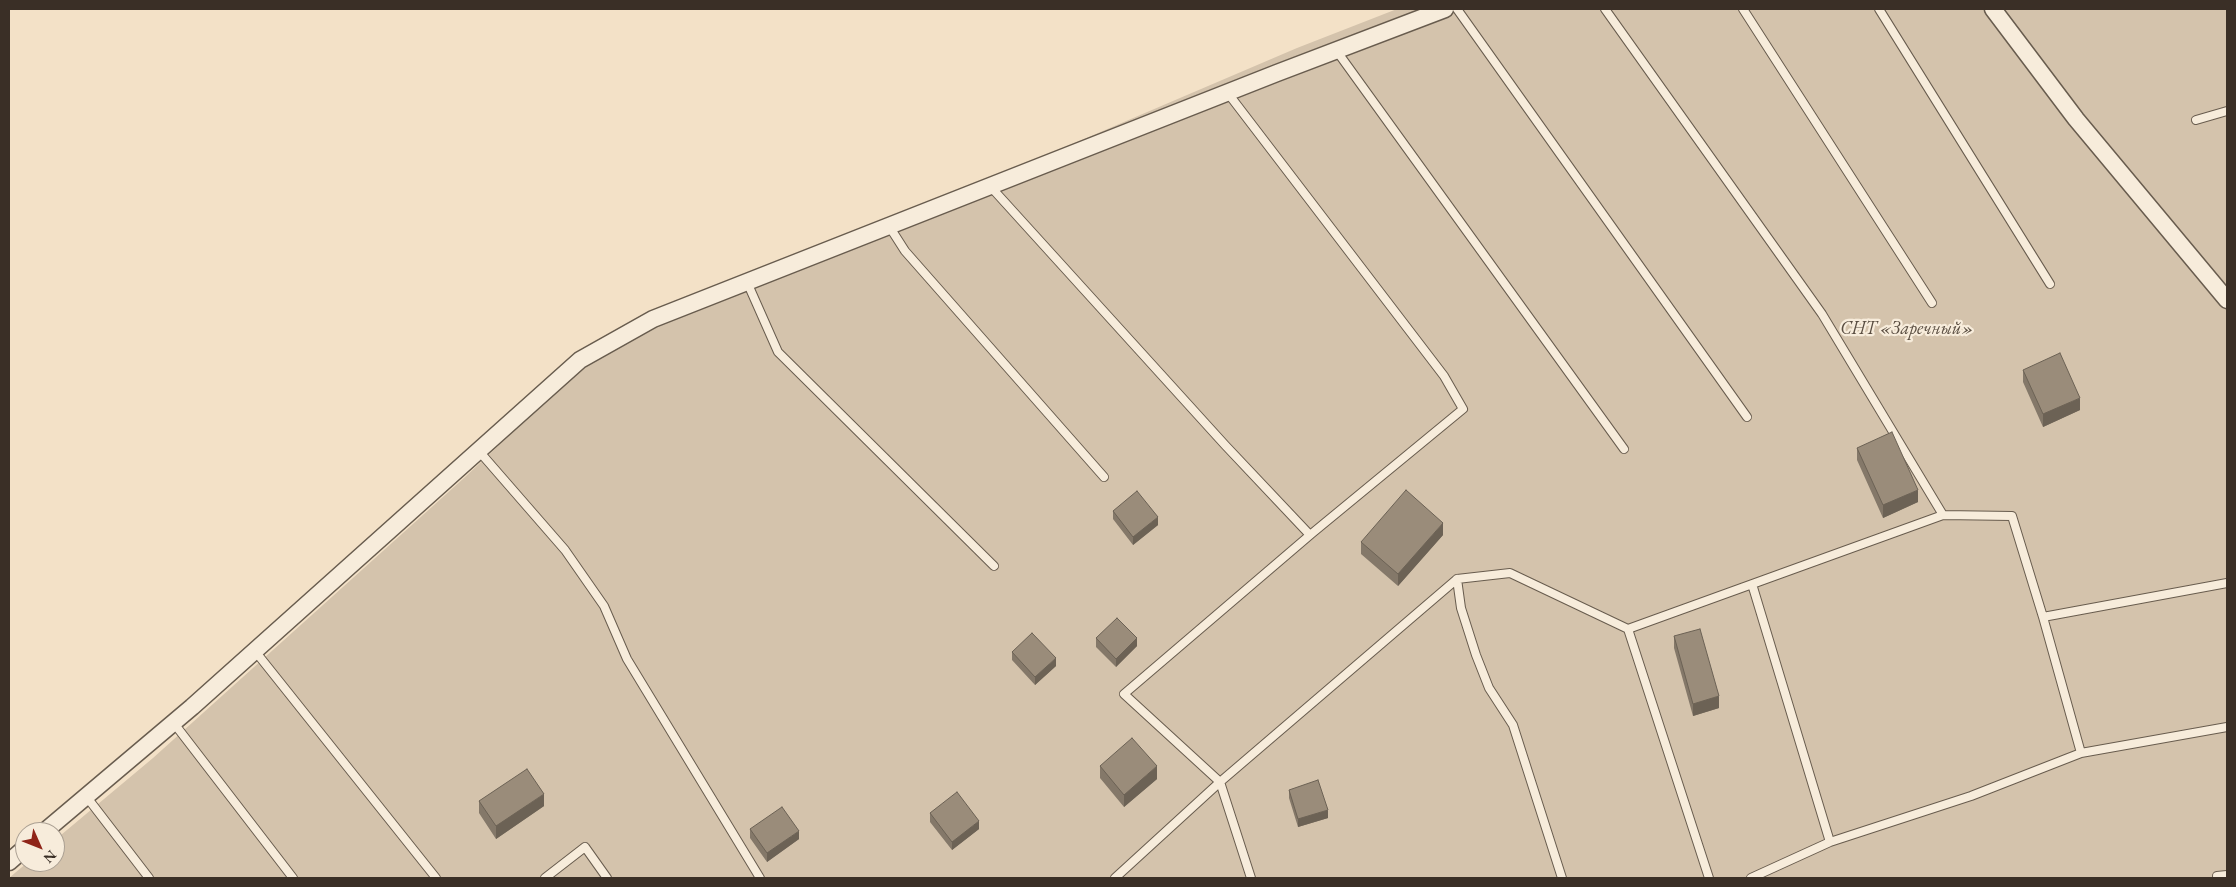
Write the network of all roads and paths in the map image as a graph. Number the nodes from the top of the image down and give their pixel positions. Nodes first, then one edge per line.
1 (1444, 9) edge
2 (1458, 9) edge
3 (1605, 9) edge
4 (1743, 9) edge
5 (1879, 9) edge
6 (1993, 9) edge
7 (1336, 50) junction
8 (1226, 92) junction
9 (2227, 111) edge
10 (2196, 120) dead end
11 (990, 186) junction
12 (888, 226) junction
13 (747, 282) junction
14 (2050, 284) dead end
15 (2227, 299) edge
16 (1932, 303) dead end
17 (1747, 416) dead end
18 (1624, 449) dead end
19 (478, 450) junction
20 (1104, 477) dead end
21 (1943, 515) junction
22 (1310, 535) junction
23 (994, 566) dead end
24 (1457, 579) junction
25 (2227, 583) edge
26 (1752, 584) junction
27 (2043, 617) junction
28 (1628, 629) junction
29 (255, 650) junction
30 (173, 722) junction
31 (2227, 727) edge
32 (2081, 753) junction
33 (1220, 782) junction
34 (86, 796) junction
35 (56, 822) edge
36 (1830, 842) junction
37 (2227, 875) edge
38 (2217, 876) dead end
39 (149, 878) edge
40 (293, 878) edge
41 (436, 878) edge
42 (545, 878) edge
43 (607, 878) edge
44 (760, 878) edge
45 (1115, 878) edge
46 (1251, 878) edge
47 (1562, 878) edge
48 (1709, 878) edge
49 (1750, 878) edge

1 - 7 street
2 - 17 lane
3 - 21 lane
4 - 16 lane
5 - 14 lane
6 - 15 street
7 - 8 street
7 - 18 lane
8 - 11 street
8 - 22 lane
9 - 10 lane
11 - 12 street
11 - 22 lane
12 - 13 street
12 - 20 lane
13 - 19 street
13 - 23 lane
19 - 29 street
19 - 44 lane
21 - 26 lane
21 - 27 lane
22 - 33 lane
24 - 28 lane
24 - 33 lane
24 - 47 lane
25 - 27 lane
26 - 28 lane
26 - 36 lane
27 - 32 lane
28 - 48 lane
29 - 30 street
29 - 41 lane
30 - 34 street
30 - 40 lane
31 - 32 lane
32 - 36 lane
33 - 45 lane
33 - 46 lane
34 - 35 street
34 - 39 lane
36 - 49 lane
37 - 38 lane
42 - 43 lane

